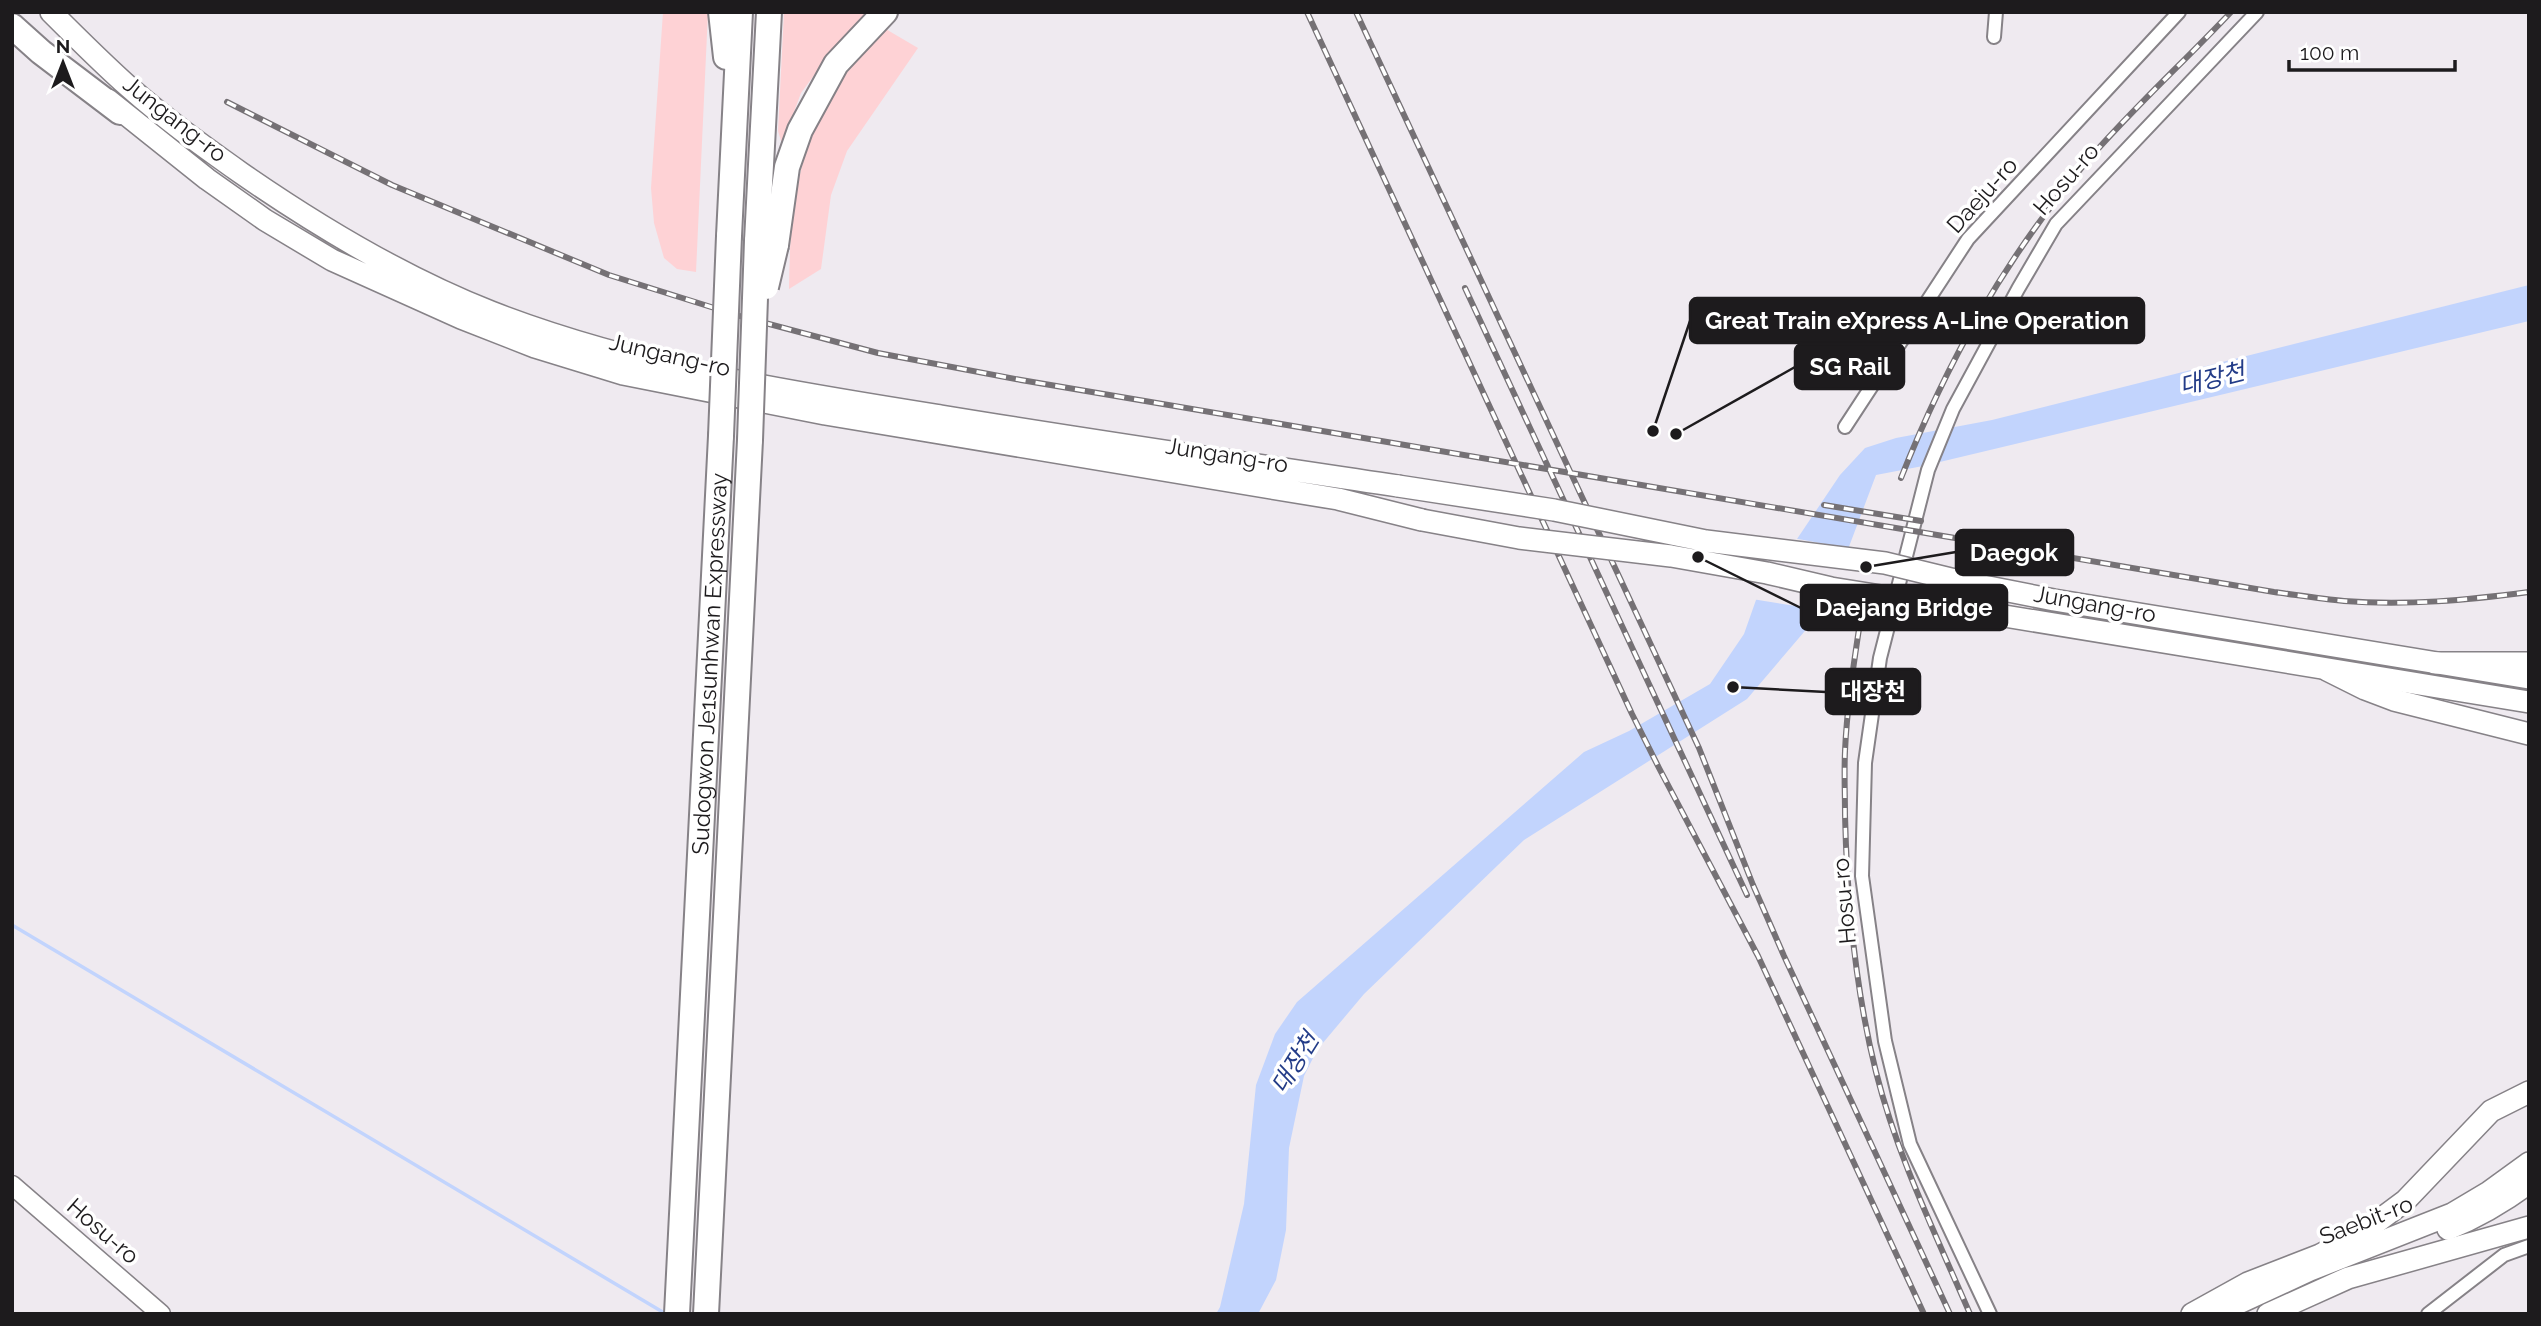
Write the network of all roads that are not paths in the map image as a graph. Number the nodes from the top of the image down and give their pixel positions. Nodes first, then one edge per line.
1 (15, 12) edge
2 (51, 12) edge
3 (721, 12) edge
4 (740, 12) edge
5 (769, 12) edge
6 (885, 12) edge
7 (1996, 12) edge
8 (2179, 12) edge
9 (2257, 12) edge
10 (12, 26) edge
11 (1994, 37) dead end
12 (120, 112) junction
13 (734, 124) junction
14 (767, 243) junction
15 (1845, 427) dead end
16 (2435, 663) junction
17 (2529, 663) edge
18 (2327, 670) junction
19 (2529, 678) edge
20 (2529, 702) edge
21 (2529, 734) edge
22 (2529, 1092) edge
23 (2529, 1163) edge
24 (2529, 1183) edge
25 (12, 1185) edge
26 (2529, 1227) edge
27 (2529, 1245) edge
28 (707, 1309) edge
29 (161, 1314) edge
30 (677, 1314) edge
31 (1990, 1314) edge
32 (2192, 1314) edge
33 (2215, 1314) edge
34 (2239, 1314) edge
35 (2267, 1314) edge
36 (2428, 1314) edge

1 - 12 main road, Jungang-ro
2 - 16 main road, Jungang-ro, bridge
3 - 13 highway
4 - 13 highway, Sudogwon Je1sunhwan Expressway
5 - 14 highway, Sudogwon Je1sunhwan Expressway
6 - 14 highway
7 - 11 street
8 - 15 street, Daeju-ro
9 - 31 street, Hosu-ro
10 - 12 highway
12 - 18 main road, Jungang-ro, bridge
13 - 30 highway, Sudogwon Je1sunhwan Expressway, bridge
14 - 28 highway, Sudogwon Je1sunhwan Expressway, bridge
16 - 17 main road
16 - 19 main road, Jungang-ro
18 - 20 main road, Jungang-ro
18 - 21 main road
22 - 32 main road
23 - 33 main road, Saebit-ro
24 - 34 main road, Saebit-ro
25 - 29 main road, Hosu-ro
26 - 35 main road
27 - 36 street

